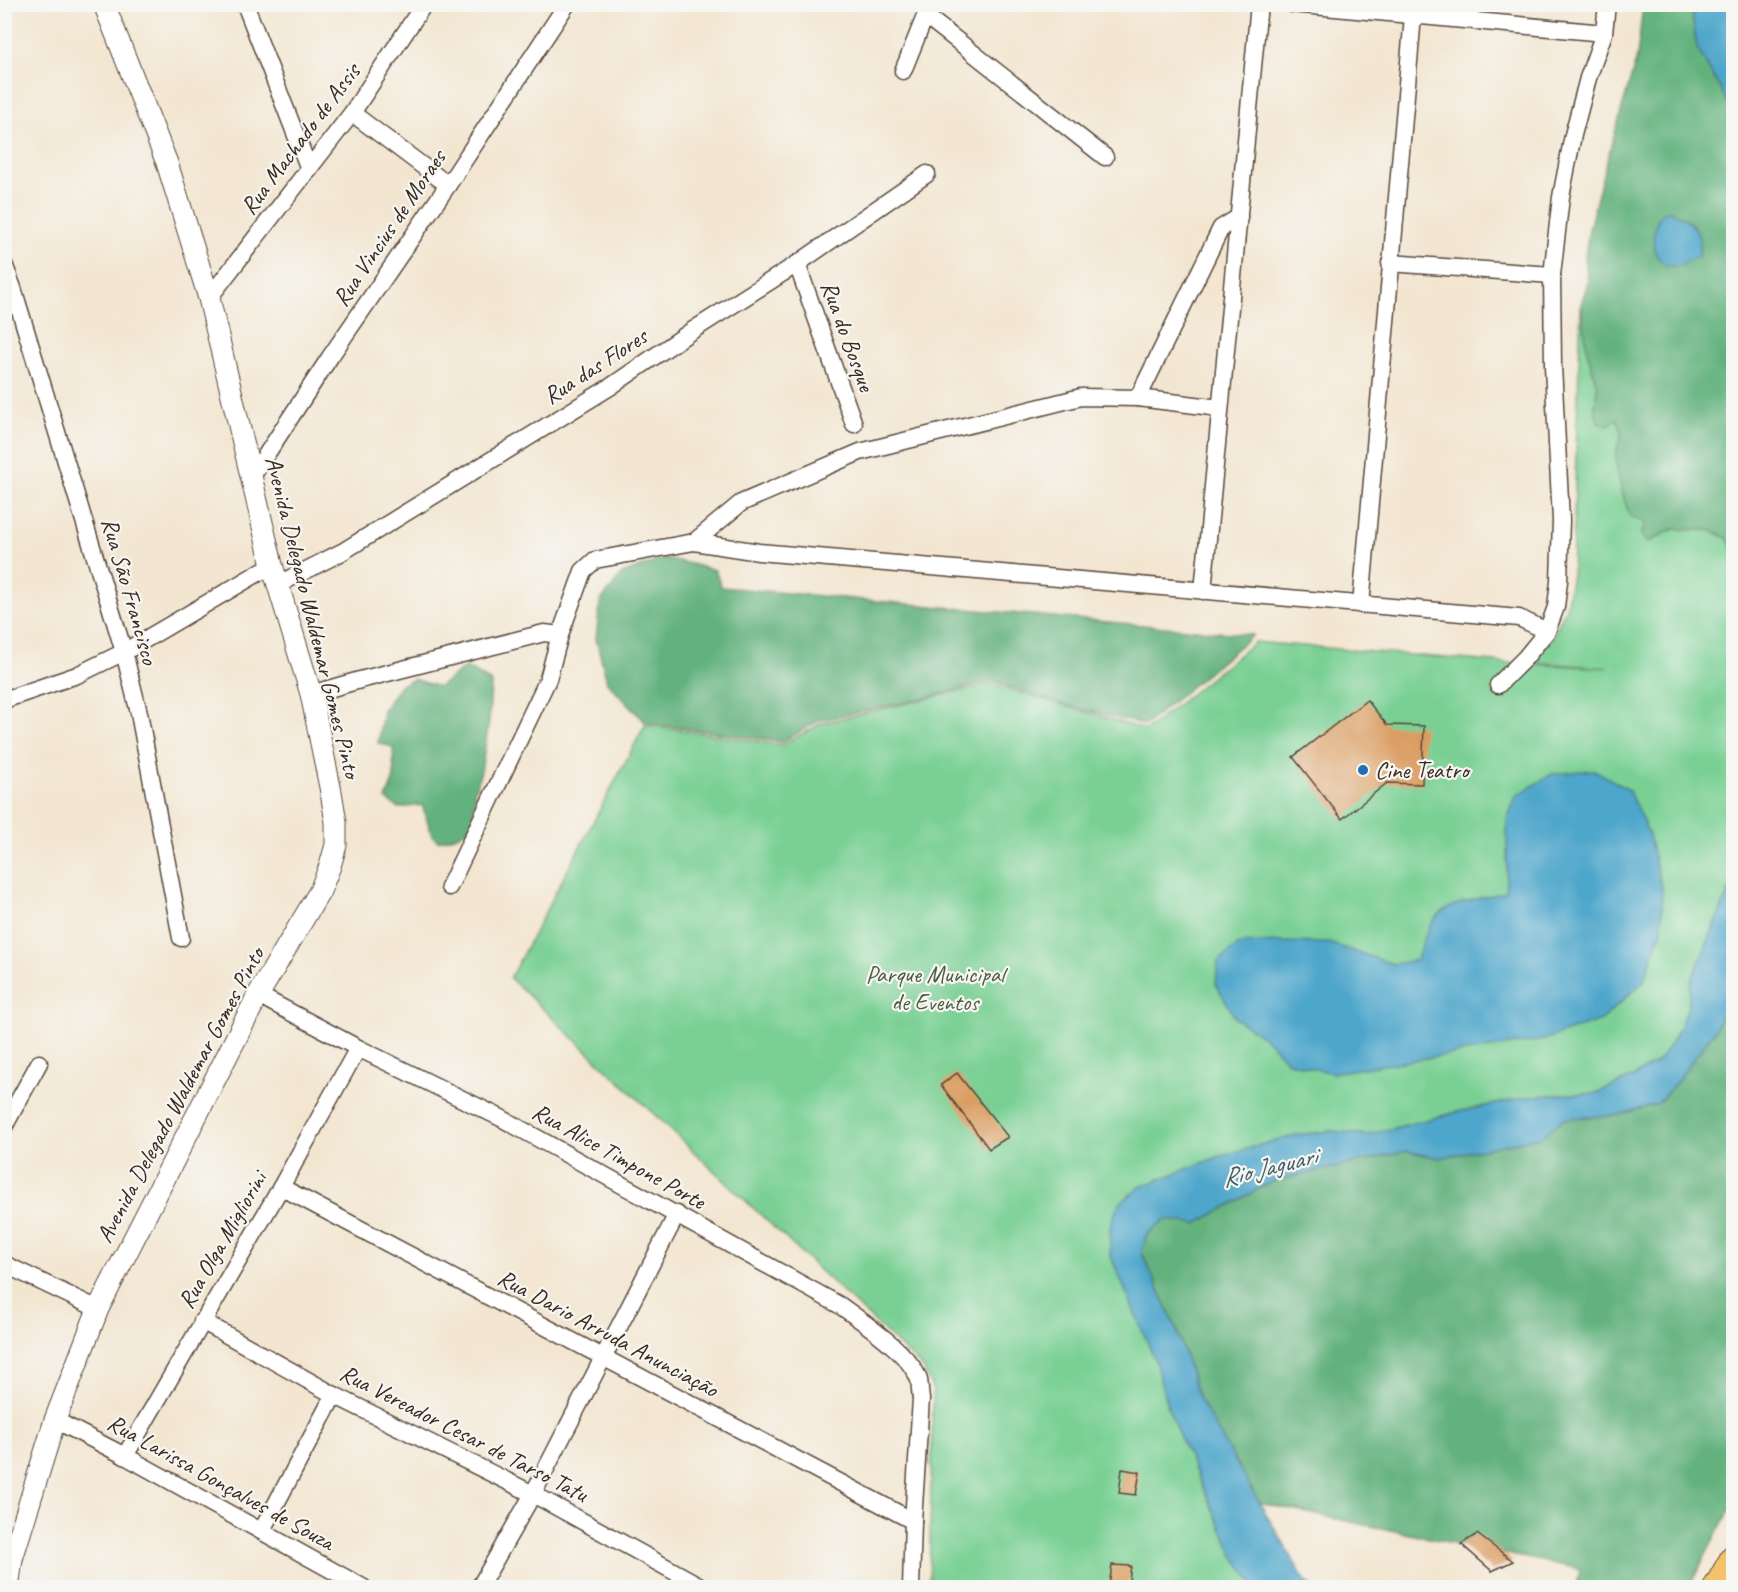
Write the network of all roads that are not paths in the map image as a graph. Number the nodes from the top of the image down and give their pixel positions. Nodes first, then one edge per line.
1 (104, 4) edge
2 (245, 4) edge
3 (424, 4) edge
4 (567, 4) edge
5 (1259, 4) edge
6 (1292, 4) edge
7 (1606, 4) edge
8 (928, 10) edge
9 (1413, 16) junction
10 (1604, 33) junction
11 (903, 71) dead end
12 (352, 114) junction
13 (1105, 157) dead end
14 (309, 169) junction
15 (927, 174) dead end
16 (448, 184) junction
17 (1239, 217) junction
18 (1390, 263) junction
19 (4, 264) edge
20 (797, 264) junction
21 (1552, 275) junction
22 (209, 298) junction
23 (1138, 398) junction
24 (1220, 408) junction
25 (854, 424) dead end
26 (251, 478) junction
27 (694, 542) junction
28 (275, 574) junction
29 (1203, 591) junction
30 (1360, 605) junction
31 (1547, 631) junction
32 (561, 635) junction
33 (124, 652) junction
34 (1498, 685) dead end
35 (311, 694) junction
36 (4, 700) edge
37 (449, 887) dead end
38 (181, 938) dead end
39 (258, 995) junction
40 (358, 1047) junction
41 (39, 1063) dead end
42 (4, 1127) edge
43 (280, 1187) junction
44 (677, 1214) junction
45 (4, 1264) edge
46 (98, 1309) junction
47 (202, 1321) junction
48 (603, 1357) junction
49 (334, 1395) junction
50 (55, 1420) junction
51 (125, 1456) junction
52 (533, 1494) junction
53 (913, 1521) junction
54 (262, 1530) junction
55 (1734, 1558) edge
56 (13, 1585) edge
57 (364, 1587) edge
58 (479, 1587) edge
59 (704, 1587) edge
60 (910, 1587) edge
61 (1717, 1587) edge

1 - 22 street, Avenida Delegado Waldemar Gomes Pinto
2 - 14 street
3 - 12 street, Rua Machado de Assis
4 - 16 street, Rua Vincius de Moraes
5 - 17 street
6 - 9 street
7 - 10 street
8 - 11 street
8 - 13 street
9 - 10 street
9 - 18 street
10 - 21 street
12 - 14 street, Rua Machado de Assis
12 - 16 street
14 - 22 street, Rua Machado de Assis
15 - 20 street, Rua das Flores
16 - 26 street, Rua Vincius de Moraes
17 - 23 street
17 - 24 street
18 - 21 street
18 - 30 street
19 - 33 street, Rua São Francisco
20 - 25 street, Rua do Bosque
20 - 28 street, Rua das Flores
21 - 31 street
22 - 26 street, Avenida Delegado Waldemar Gomes Pinto
23 - 24 street
23 - 27 street
24 - 29 street
26 - 28 street, Avenida Delegado Waldemar Gomes Pinto
27 - 29 street
27 - 32 street
28 - 33 street, Rua das Flores
28 - 35 street, Avenida Delegado Waldemar Gomes Pinto
29 - 30 street
30 - 31 street
31 - 34 street
32 - 35 street
32 - 37 street
33 - 36 street, Rua das Flores
33 - 38 street, Rua São Francisco
35 - 39 street, Avenida Delegado Waldemar Gomes Pinto
39 - 40 street, Rua Alice Timpone Porte
39 - 46 street, Avenida Delegado Waldemar Gomes Pinto
40 - 43 street, Rua Olga Migliorini
40 - 44 street, Rua Alice Timpone Porte
41 - 42 street
43 - 47 street, Rua Olga Migliorini
43 - 48 street, Rua Dario Arruda Anunciação
44 - 48 street
44 - 53 street, Rua Alice Timpone Porte
45 - 46 street
46 - 50 street, Avenida Delegado Waldemar Gomes Pinto
47 - 49 street, Rua Vereador Cesar de Tarso Tatu
47 - 51 street, Rua Olga Migliorini
48 - 52 street
48 - 53 street, Rua Dario Arruda Anunciação
49 - 52 street, Rua Vereador Cesar de Tarso Tatu
49 - 54 street
50 - 51 street, Rua Larissa Gonçalves de Souza
50 - 56 street, Avenida Delegado Waldemar Gomes Pinto
51 - 54 street, Rua Larissa Gonçalves de Souza
52 - 58 street
52 - 59 street, Rua Vereador Cesar de Tarso Tatu
53 - 60 street, Rua Alice Timpone Porte
54 - 57 street, Rua Larissa Gonçalves de Souza
55 - 61 main road

